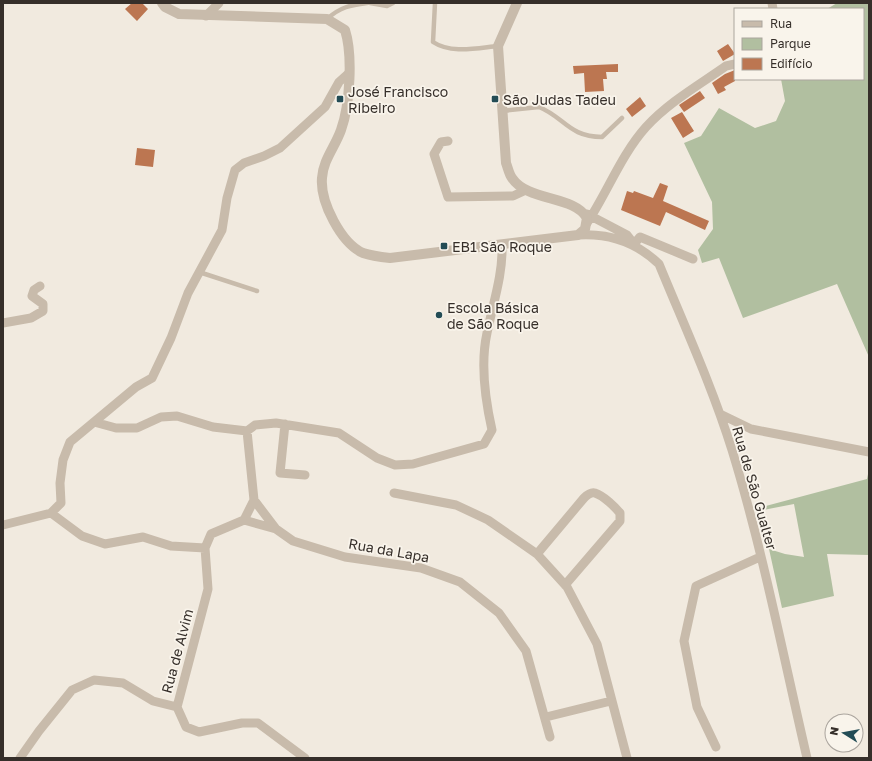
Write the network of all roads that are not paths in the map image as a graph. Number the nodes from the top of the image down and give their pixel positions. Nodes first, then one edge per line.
1 (162, 3) edge
2 (219, 3) edge
3 (367, 3) edge
4 (370, 3) edge
5 (393, 3) edge
6 (435, 3) edge
7 (517, 3) edge
8 (206, 16) junction
9 (327, 19) junction
10 (498, 46) junction
11 (734, 64) edge
12 (349, 73) junction
13 (502, 112) junction
14 (622, 118) dead end
15 (448, 141) dead end
16 (526, 190) junction
17 (589, 221) junction
18 (634, 244) junction
19 (502, 245) junction
20 (693, 259) dead end
21 (199, 272) junction
22 (40, 286) dead end
23 (257, 291) dead end
24 (3, 323) edge
25 (720, 414) junction
26 (94, 422) junction
27 (285, 424) junction
28 (247, 431) junction
29 (869, 452) edge
30 (305, 475) dead end
31 (394, 493) dead end
32 (254, 500) junction
33 (51, 513) junction
34 (244, 520) junction
35 (3, 525) edge
36 (276, 529) junction
37 (205, 548) junction
38 (537, 554) junction
39 (760, 557) junction
40 (565, 585) junction
41 (611, 701) junction
42 (177, 708) junction
43 (546, 717) junction
44 (550, 737) dead end
45 (716, 747) dead end
46 (20, 758) edge
47 (305, 758) edge
48 (627, 758) edge
49 (807, 758) edge

1 - 8 street
2 - 8 street
3 - 9 lane
4 - 5 lane
6 - 10 lane
7 - 10 street
8 - 9 street
9 - 12 street
10 - 13 street
11 - 17 street
12 - 19 street
12 - 21 street
13 - 14 lane
13 - 16 street
15 - 16 street
16 - 17 street
17 - 18 street, Rua de São Gualter
17 - 18 street, Rua de São Gualter
17 - 19 street
18 - 20 street
18 - 25 street, Rua de São Gualter
19 - 27 street
21 - 23 lane
21 - 26 street
22 - 24 street
25 - 29 street
25 - 39 street, Rua de São Gualter
26 - 28 street
26 - 33 street
27 - 28 street
27 - 30 street
28 - 32 street
31 - 38 street
32 - 34 street
32 - 36 street
33 - 35 street
33 - 37 street
34 - 36 street
34 - 37 street
36 - 43 street, Rua da Lapa
37 - 42 street, Rua de Alvim
38 - 40 street
38 - 40 street
39 - 45 street
39 - 49 street, Rua de São Gualter
40 - 41 street
41 - 43 street
41 - 48 street
42 - 46 street, Rua de Alvim
42 - 47 street
43 - 44 street, Rua da Lapa

